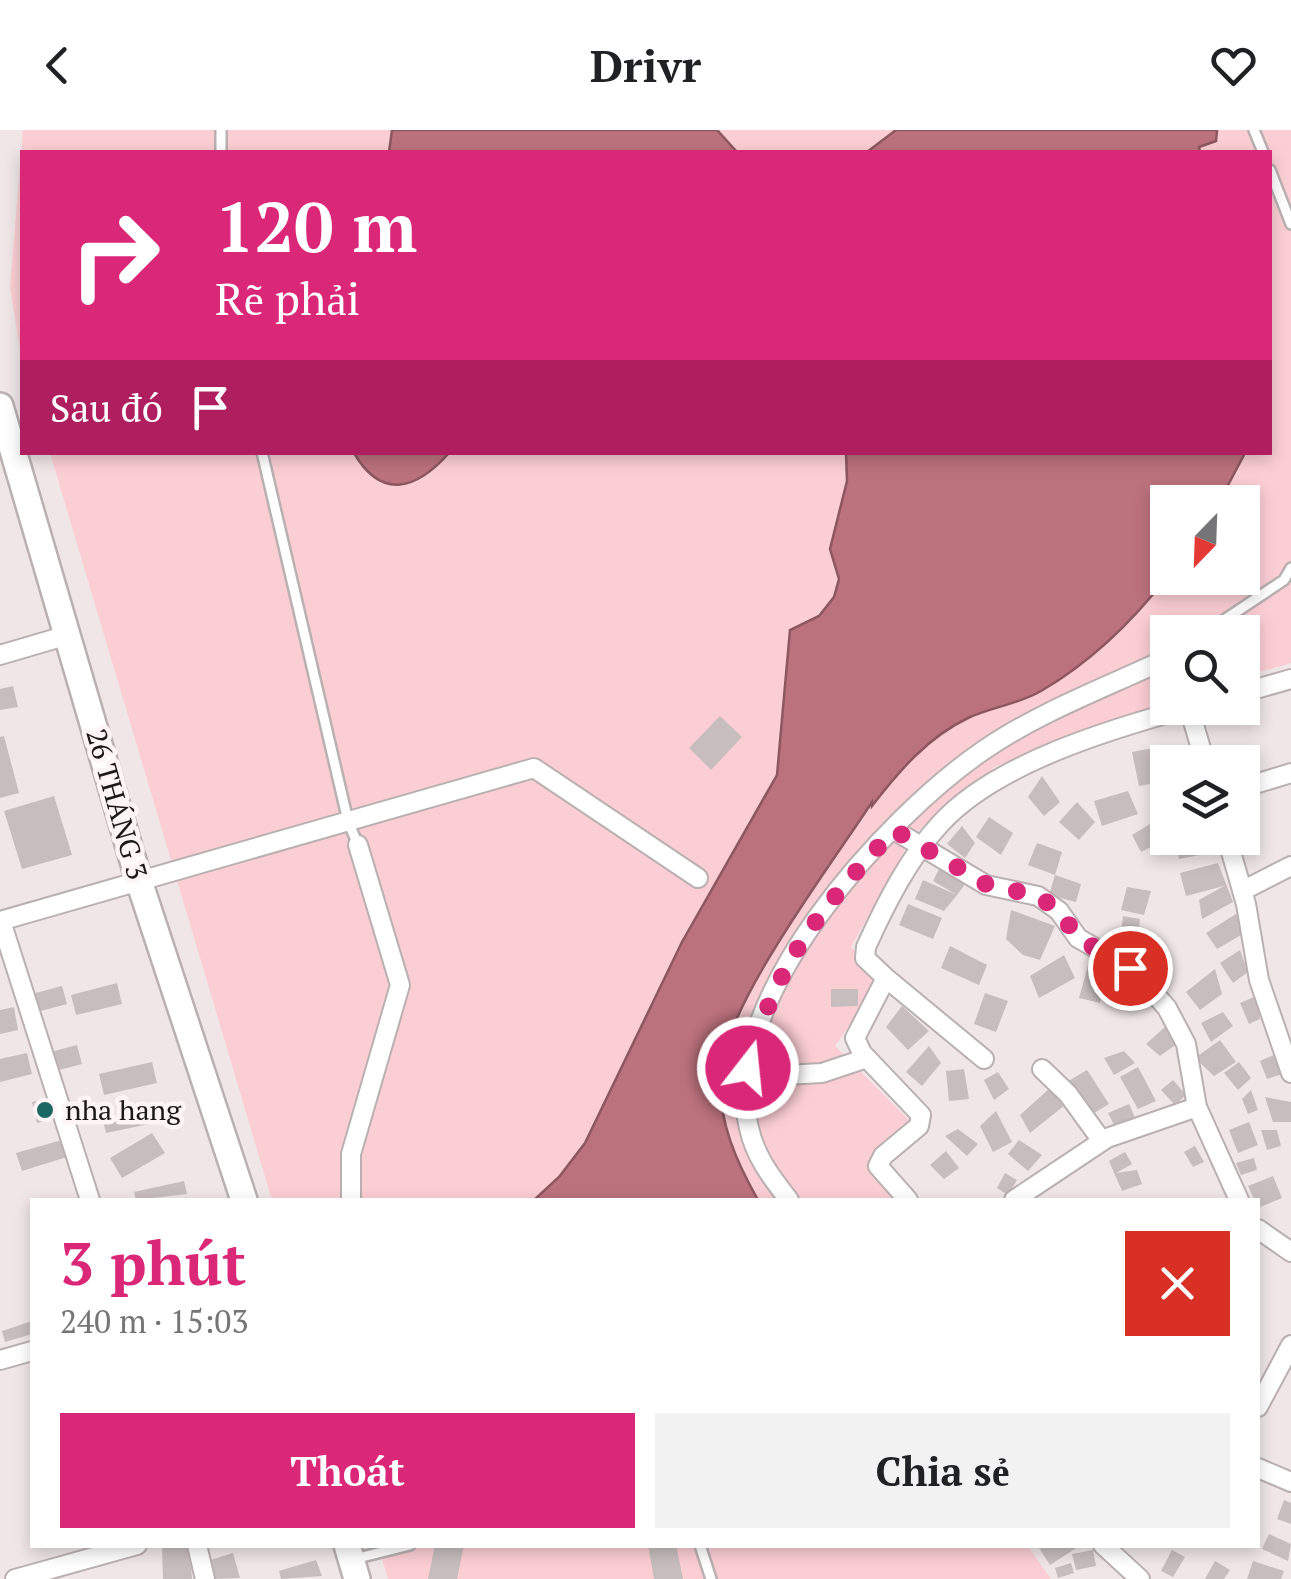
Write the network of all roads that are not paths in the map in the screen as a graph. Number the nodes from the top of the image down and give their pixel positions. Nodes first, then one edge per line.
1 (1272, 175) edge
2 (1291, 224) edge
3 (0, 406) edge
4 (263, 455) edge
5 (1291, 568) edge
6 (1232, 615) edge
7 (68, 635) junction
8 (0, 654) edge
9 (1150, 667) edge
10 (1291, 679) edge
11 (1260, 688) edge
12 (1150, 718) edge
13 (1291, 773) edge
14 (1260, 782) edge
15 (348, 821) junction
16 (894, 830) junction
17 (358, 844) joint
18 (921, 848) junction
19 (1232, 855) edge
20 (1291, 866) edge
21 (698, 878) dead end
22 (139, 881) junction
23 (1242, 891) junction
24 (0, 921) edge
25 (886, 978) junction
26 (867, 1058) junction
27 (984, 1058) dead end
28 (1042, 1069) dead end
29 (1291, 1073) edge
30 (748, 1077) junction
31 (1198, 1106) junction
32 (1102, 1141) junction
33 (89, 1198) edge
34 (243, 1198) edge
35 (351, 1198) edge
36 (787, 1198) edge
37 (906, 1198) edge
38 (1017, 1198) edge
39 (1238, 1198) edge
40 (1260, 1230) edge
41 (1291, 1252) edge
42 (1291, 1345) edge
43 (30, 1352) edge
44 (0, 1360) edge
45 (1260, 1404) edge
46 (1260, 1469) edge
47 (1291, 1482) edge
48 (125, 1548) edge
49 (198, 1548) edge
50 (399, 1548) edge
51 (701, 1548) edge
52 (1106, 1548) edge
53 (352, 1561) edge
54 (1137, 1578) edge
55 (14, 1579) edge
56 (205, 1579) edge
57 (711, 1579) edge

1 - 2 lane
3 - 7 street, 26 THÁNG 3
4 - 15 lane
5 - 6 lane
7 - 8 street
7 - 22 street, 26 THÁNG 3
9 - 16 street
10 - 11 street
12 - 18 street
13 - 14 street
15 - 17 lane
15 - 21 street
15 - 22 street
16 - 18 street
16 - 30 street
17 - 35 street
18 - 25 street
18 - 31 street
19 - 23 street
20 - 23 street
22 - 24 street
22 - 34 street, 26 THÁNG 3
23 - 29 street
24 - 33 street
25 - 26 street
25 - 27 street
26 - 30 street
26 - 37 street
28 - 32 street
30 - 36 street
31 - 32 street
31 - 39 street
32 - 38 street
40 - 41 street
42 - 45 street
43 - 44 street
46 - 47 street
48 - 55 street
49 - 56 street
50 - 53 lane
51 - 57 lane
52 - 54 street

